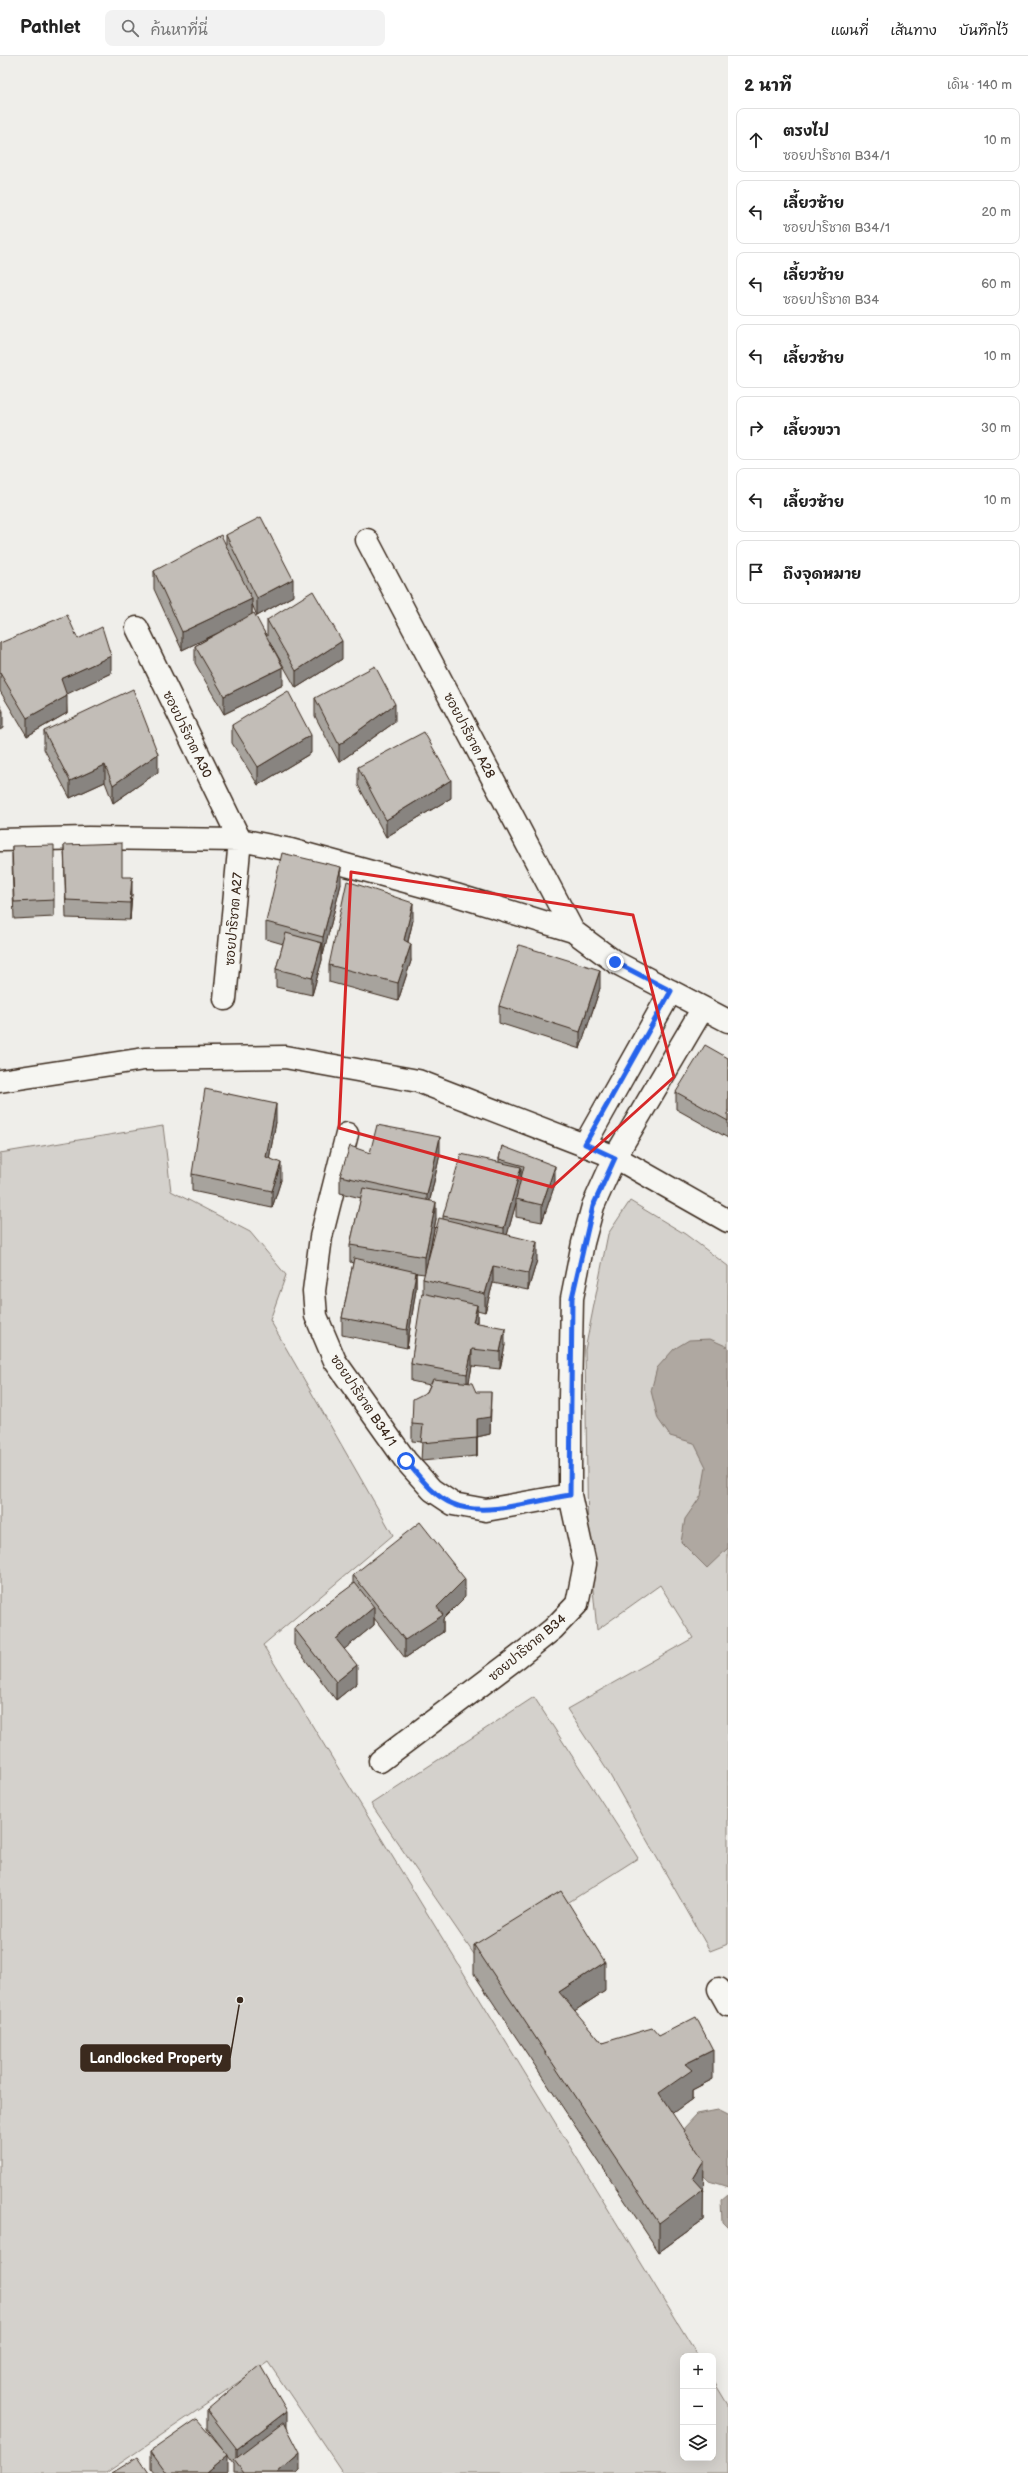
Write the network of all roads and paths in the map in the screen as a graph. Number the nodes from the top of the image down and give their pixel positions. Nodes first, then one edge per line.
1 (367, 540) dead end
2 (137, 628) dead end
3 (0, 840) edge
4 (240, 840) junction
5 (573, 931) junction
6 (671, 991) junction
7 (225, 999) dead end
8 (703, 1008) junction
9 (728, 1021) edge
10 (0, 1081) edge
11 (347, 1134) dead end
12 (585, 1144) junction
13 (615, 1158) junction
14 (728, 1221) edge
15 (570, 1495) junction
16 (380, 1761) dead end

1 - 5 street, ซอยปาริชาต A28
2 - 4 street, ซอยปาริชาต A30
3 - 4 street
4 - 5 street
4 - 7 street, ซอยปาริชาต A27
5 - 6 street
6 - 8 street
6 - 12 street
8 - 9 street
8 - 13 street, ซอยปาริชาต B34
10 - 12 street
11 - 15 street, ซอยปาริชาต B34/1
12 - 13 street
13 - 14 street
13 - 15 street, ซอยปาริชาต B34
15 - 16 street, ซอยปาริชาต B34

